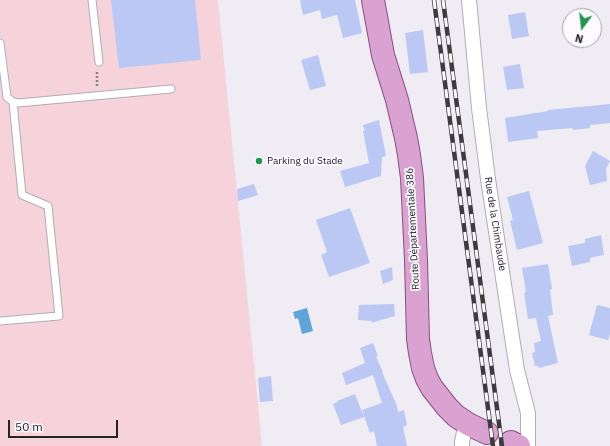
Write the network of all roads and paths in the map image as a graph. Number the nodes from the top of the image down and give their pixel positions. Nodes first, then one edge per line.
1 (92, 0) edge
2 (373, 0) edge
3 (469, 0) edge
4 (0, 43) edge
5 (99, 62) joint
6 (171, 89) dead end
7 (93, 96) junction
8 (13, 102) junction
9 (0, 321) edge
10 (477, 429) joint
11 (519, 445) edge
12 (462, 446) edge

1 - 5 lane
2 - 10 main road, Route Départementale 386
3 - 11 street, Rue de la Chimbaude
4 - 8 lane
5 - 7 path
6 - 7 lane
7 - 8 lane
8 - 9 lane
10 - 12 street

